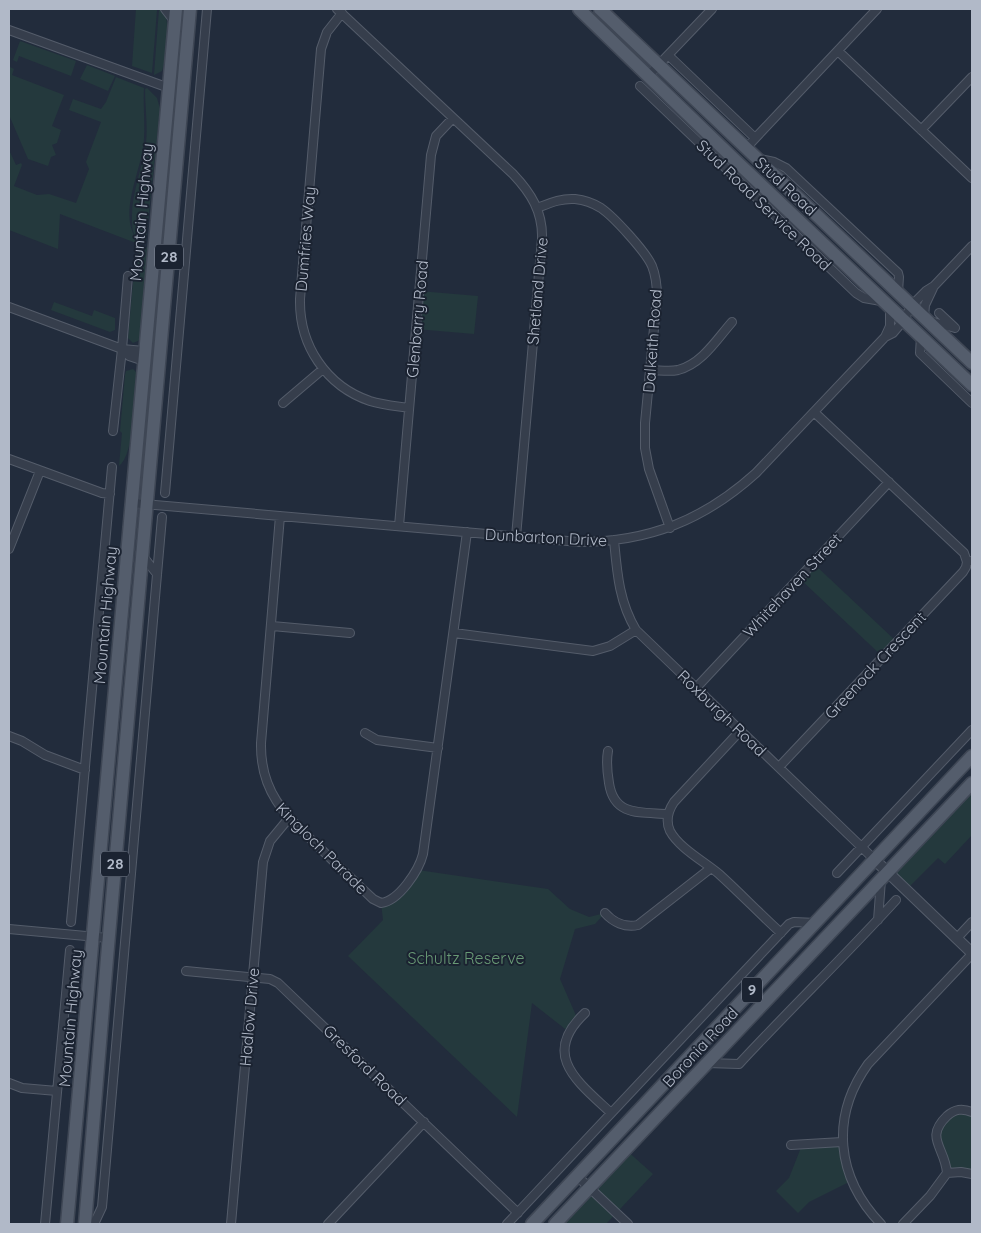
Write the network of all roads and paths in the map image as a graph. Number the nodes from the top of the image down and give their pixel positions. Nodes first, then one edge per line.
1 (165, 9) edge
2 (176, 9) edge
3 (190, 9) edge
4 (207, 9) edge
5 (579, 9) edge
6 (600, 9) edge
7 (712, 9) edge
8 (877, 9) edge
9 (340, 11) edge
10 (175, 22) junction
11 (615, 23) junction
12 (9, 30) edge
13 (605, 34) junction
14 (838, 51) junction
15 (668, 55) junction
16 (658, 65) junction
17 (972, 77) edge
18 (646, 81) junction
19 (169, 88) junction
20 (184, 89) junction
21 (650, 96) junction
22 (453, 118) junction
23 (921, 130) junction
24 (755, 138) junction
25 (746, 148) junction
26 (972, 178) edge
27 (537, 208) junction
28 (972, 246) edge
29 (128, 276) dead end
30 (934, 286) junction
31 (888, 304) junction
32 (9, 306) edge
33 (911, 306) junction
34 (939, 313) dead end
35 (925, 319) junction
36 (904, 320) junction
37 (732, 322) dead end
38 (921, 336) junction
39 (885, 337) junction
40 (122, 349) junction
41 (144, 356) junction
42 (160, 358) junction
43 (972, 363) edge
44 (323, 369) junction
45 (650, 370) junction
46 (972, 385) edge
47 (972, 402) edge
48 (283, 404) dead end
49 (409, 408) junction
50 (814, 412) junction
51 (113, 431) dead end
52 (9, 459) edge
53 (112, 467) dead end
54 (40, 471) junction
55 (889, 482) junction
56 (165, 493) dead end
57 (110, 494) junction
58 (132, 503) junction
59 (147, 505) junction
60 (280, 516) junction
61 (162, 517) dead end
62 (399, 526) junction
63 (670, 528) junction
64 (467, 532) junction
65 (516, 537) junction
66 (614, 540) junction
67 (9, 549) edge
68 (142, 555) junction
69 (970, 562) edge
70 (157, 574) junction
71 (138, 600) junction
72 (121, 615) junction
73 (272, 626) junction
74 (636, 630) junction
75 (350, 633) dead end
76 (454, 633) junction
77 (696, 688) junction
78 (972, 730) edge
79 (740, 731) junction
80 (364, 733) dead end
81 (9, 736) edge
82 (438, 748) junction
83 (608, 751) dead end
84 (972, 756) edge
85 (779, 767) junction
86 (85, 770) junction
87 (972, 783) edge
88 (668, 814) junction
89 (289, 818) junction
90 (862, 847) junction
91 (875, 860) junction
92 (711, 868) junction
93 (837, 873) dead end
94 (884, 875) junction
95 (896, 900) dead end
96 (604, 913) dead end
97 (878, 920) junction
98 (72, 922) dead end
99 (972, 922) edge
100 (816, 923) junction
101 (9, 929) edge
102 (781, 933) junction
103 (94, 936) junction
104 (108, 938) junction
105 (957, 938) junction
106 (70, 950) dead end
107 (972, 953) edge
108 (186, 971) dead end
109 (252, 977) junction
110 (585, 1013) dead end
111 (707, 1063) junction
112 (9, 1084) edge
113 (57, 1091) junction
114 (972, 1112) edge
115 (611, 1113) junction
116 (424, 1122) junction
117 (76, 1135) junction
118 (92, 1136) junction
119 (842, 1142) junction
120 (791, 1145) dead end
121 (74, 1157) junction
122 (91, 1159) junction
123 (947, 1173) junction
124 (972, 1174) edge
125 (577, 1176) junction
126 (589, 1188) junction
127 (518, 1212) junction
128 (45, 1224) edge
129 (67, 1224) edge
130 (85, 1224) edge
131 (94, 1224) edge
132 (230, 1224) edge
133 (328, 1224) edge
134 (507, 1224) edge
135 (532, 1224) edge
136 (555, 1224) edge
137 (628, 1224) edge
138 (881, 1224) edge
139 (903, 1224) edge

1 - 10 street
2 - 10 main road, Mountain Highway / 28
3 - 20 main road, Mountain Highway / 28
4 - 56 street
5 - 13 main road, Stud Road
6 - 11 main road, Stud Road
7 - 15 street
8 - 14 street
9 - 22 street, Shetland Drive
9 - 44 street, Dumfries Way
10 - 19 main road, Mountain Highway / 28
11 - 13 main road
11 - 16 main road, Stud Road
12 - 19 street
13 - 18 main road, Stud Road
14 - 23 street
14 - 24 street
15 - 16 street
15 - 24 street
16 - 18 street
16 - 25 main road, Stud Road
17 - 23 street
18 - 21 street
18 - 21 street, Stud Road Service Road
18 - 31 main road, Stud Road
19 - 20 main road
19 - 41 main road, Mountain Highway / 28
20 - 42 main road, Mountain Highway / 28
21 - 31 street, Stud Road Service Road
22 - 27 street, Shetland Drive
22 - 49 street, Glenbarry Road
23 - 26 street
24 - 25 street
25 - 33 main road, Stud Road
27 - 45 street, Dalkeith Road
27 - 65 street, Shetland Drive
28 - 30 street
29 - 40 street
30 - 33 street
30 - 35 street
31 - 36 main road, Stud Road
31 - 39 street
32 - 40 street
33 - 35 main road, Stud Road
33 - 36 street, Dunbarton Drive
34 - 35 street
35 - 43 main road, Stud Road
36 - 38 main road, Stud Road
36 - 39 street, Dunbarton Drive
37 - 45 street
38 - 46 main road, Stud Road
38 - 47 street
39 - 50 street, Dunbarton Drive
40 - 41 street
40 - 51 street
41 - 42 main road
41 - 58 main road, Mountain Highway / 28
42 - 59 main road, Mountain Highway / 28
44 - 48 street
44 - 49 street, Dumfries Way
45 - 63 street, Dalkeith Road
49 - 62 street, Glenbarry Road
50 - 55 street, Greenock Crescent
50 - 63 street, Dunbarton Drive
52 - 54 street
53 - 57 street
54 - 57 street
54 - 67 street
55 - 69 street, Greenock Crescent
55 - 77 street, Whitehaven Street
57 - 86 street
58 - 59 street, Dunbarton Drive
58 - 72 main road, Mountain Highway / 28
59 - 60 street, Dunbarton Drive
59 - 68 main road, Mountain Highway / 28
60 - 62 street, Dunbarton Drive
60 - 73 street, Kingloch Parade
61 - 70 street
62 - 64 street, Dunbarton Drive
63 - 66 street, Dunbarton Drive
64 - 65 street, Dunbarton Drive
64 - 76 street, Kingloch Parade
65 - 66 street, Dunbarton Drive
66 - 74 street, Roxburgh Road
68 - 70 street
68 - 71 main road, Mountain Highway / 28
69 - 85 street, Greenock Crescent
70 - 131 street
71 - 72 main road
71 - 104 main road, Mountain Highway / 28
72 - 103 main road, Mountain Highway / 28
73 - 75 street
73 - 89 street, Kingloch Parade
74 - 76 street
74 - 77 street, Roxburgh Road
76 - 82 street, Kingloch Parade
77 - 79 street, Roxburgh Road
78 - 90 street
79 - 85 street, Roxburgh Road
79 - 88 street
80 - 82 street
81 - 86 street
82 - 89 street, Kingloch Parade
83 - 88 street
84 - 91 main road, Boronia Road / 9
85 - 90 street, Roxburgh Road
86 - 98 street
87 - 94 main road, Boronia Road / 9
88 - 92 street
89 - 109 street, Hadlow Drive
90 - 91 street, Roxburgh Road
90 - 93 street
91 - 94 street
91 - 100 main road, Boronia Road / 9
92 - 96 street
92 - 102 street
94 - 97 street
94 - 105 street
94 - 111 main road, Boronia Road / 9
95 - 97 street
97 - 111 street
99 - 105 street
100 - 102 street, Boronia Road
100 - 125 main road, Boronia Road / 9
101 - 103 street
102 - 115 street, Boronia Road
103 - 104 street
103 - 117 main road, Mountain Highway / 28
104 - 118 main road, Mountain Highway / 28
105 - 107 street
106 - 113 street, Mountain Highway
107 - 119 street
108 - 109 street, Gresford Road
109 - 116 street, Gresford Road
109 - 132 street, Hadlow Drive
110 - 115 street
111 - 126 main road, Boronia Road / 9
112 - 113 street
113 - 128 street, Mountain Highway
114 - 123 street
115 - 127 street, Boronia Road
116 - 127 street, Gresford Road
116 - 133 street
117 - 118 main road
117 - 121 main road, Mountain Highway / 28
118 - 122 main road, Mountain Highway / 28
119 - 120 street
119 - 138 street
121 - 122 main road
121 - 129 main road, Mountain Highway / 28
122 - 130 main road, Mountain Highway / 28
123 - 124 street
123 - 139 street
125 - 126 street
125 - 135 main road, Boronia Road / 9
126 - 136 main road, Boronia Road / 9
126 - 137 street
127 - 134 street, Boronia Road

